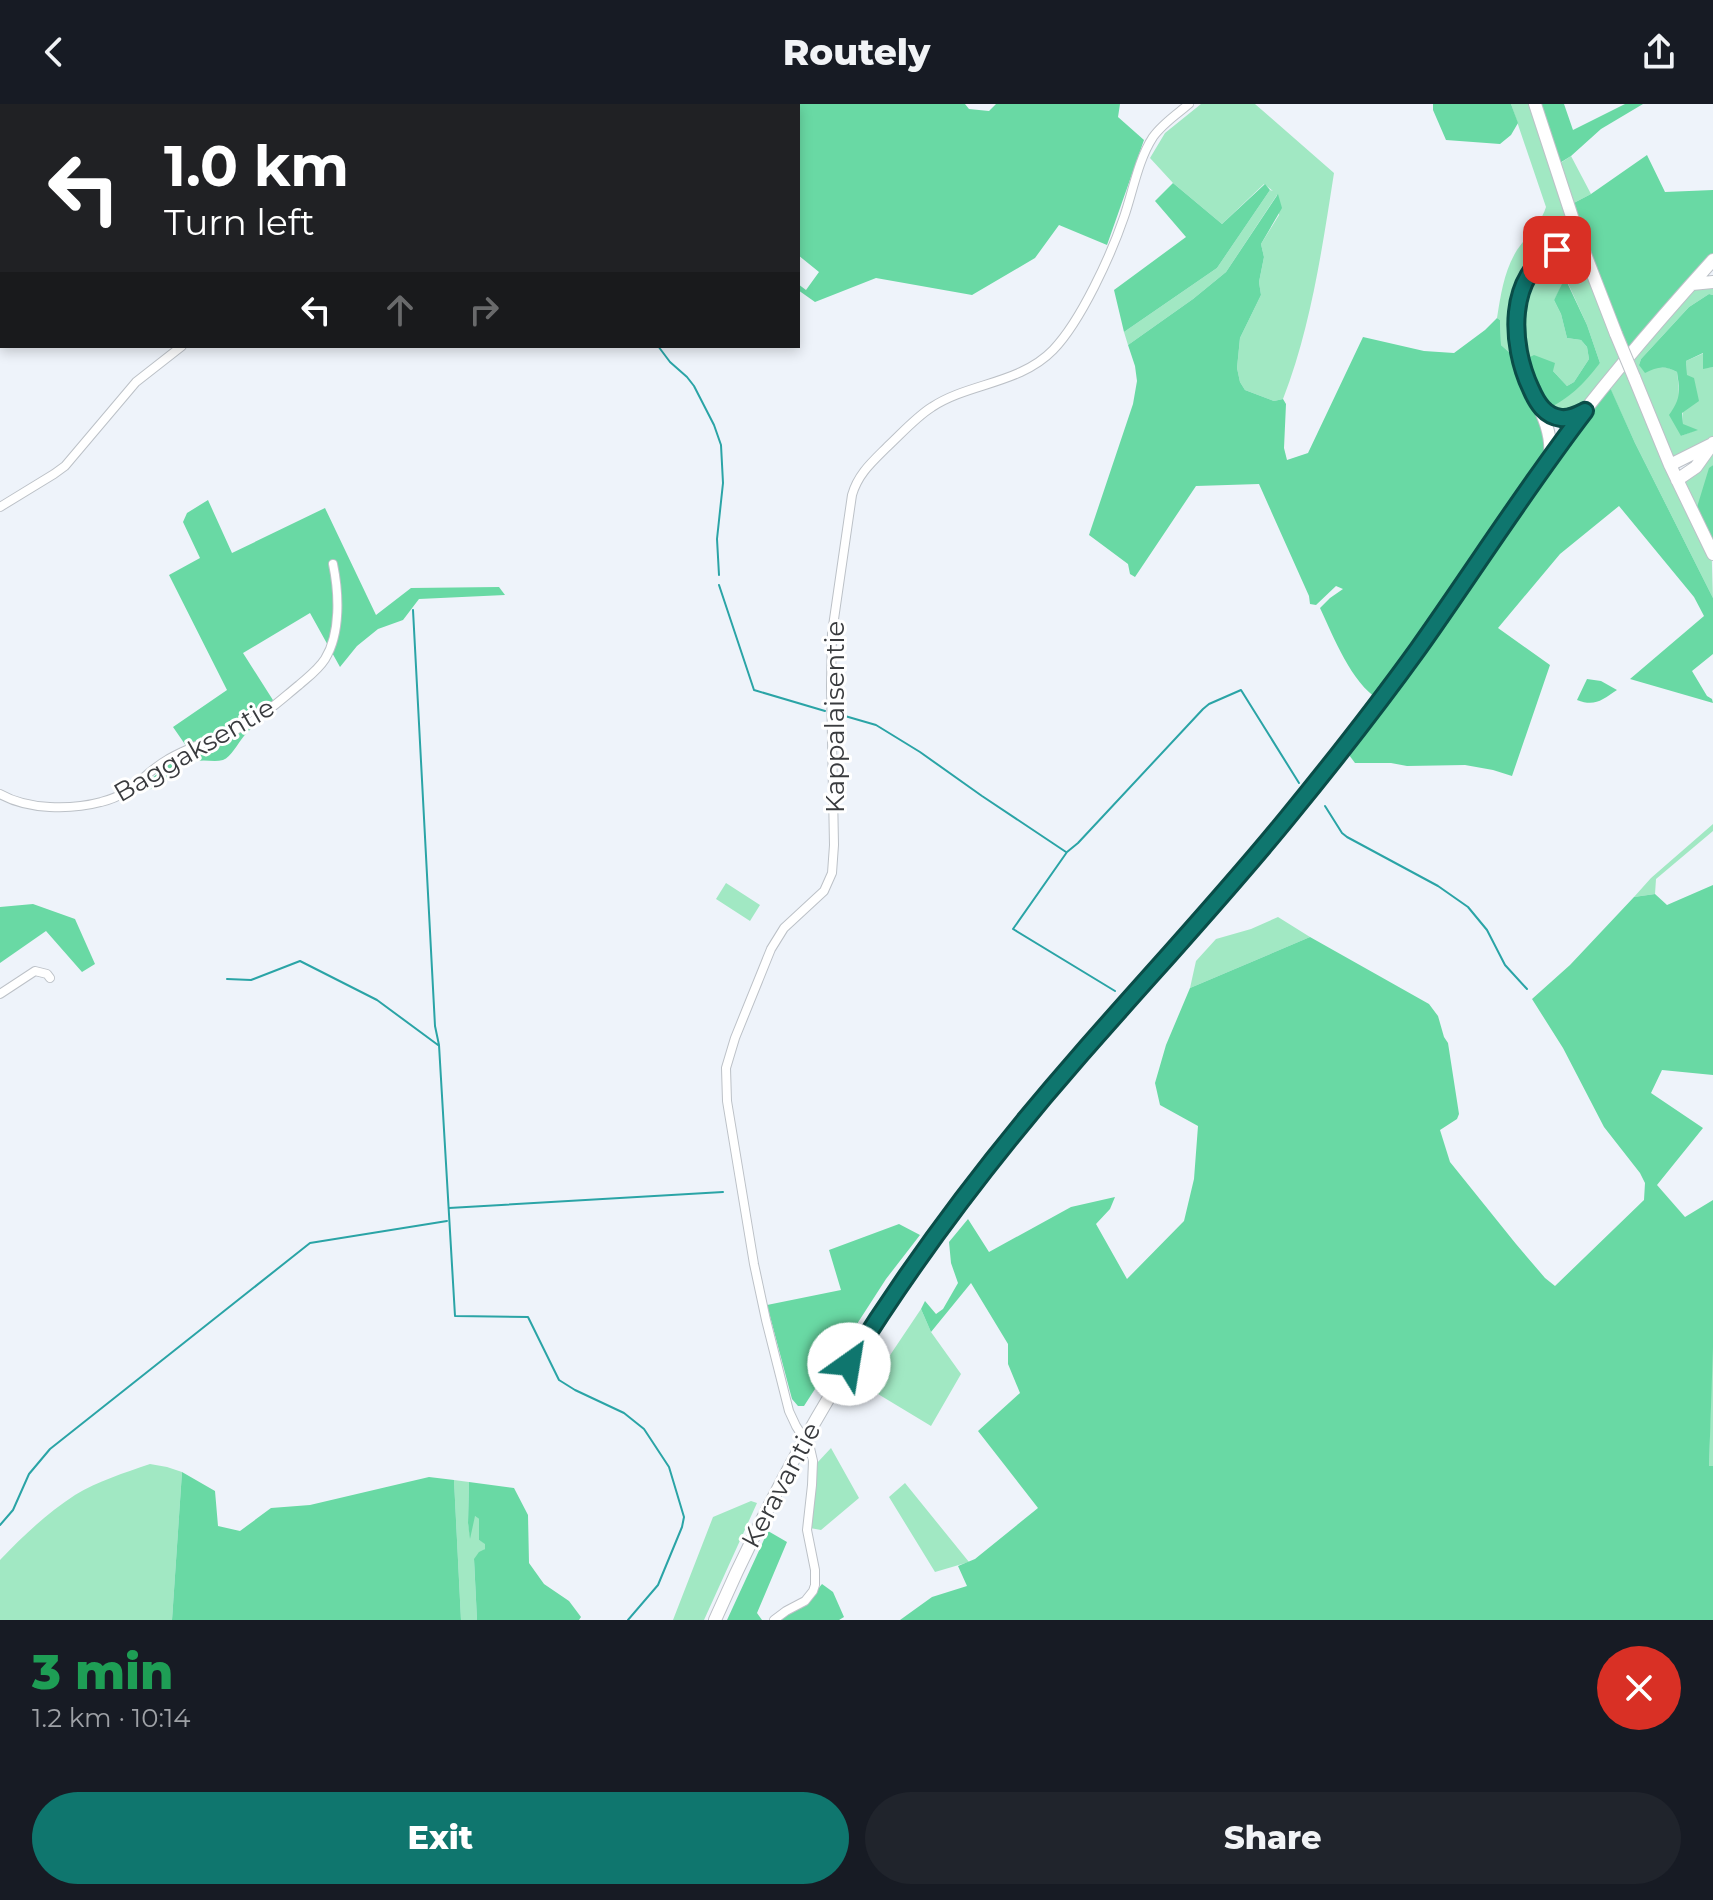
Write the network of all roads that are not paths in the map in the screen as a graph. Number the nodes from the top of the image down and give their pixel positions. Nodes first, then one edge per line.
1 (1189, 104) edge
2 (1535, 104) edge
3 (1574, 224) junction
4 (1580, 241) junction
5 (1538, 260) junction
6 (1713, 260) edge
7 (1713, 282) edge
8 (1692, 284) junction
9 (179, 348) edge
10 (1538, 404) junction
11 (1585, 411) junction
12 (1713, 444) edge
13 (1550, 457) junction
14 (1670, 465) junction
15 (1677, 480) junction
16 (0, 507) edge
17 (1713, 554) edge
18 (333, 564) dead end
19 (0, 794) edge
20 (50, 978) dead end
21 (0, 994) edge
22 (805, 1439) junction
23 (715, 1620) edge
24 (774, 1620) edge

1 - 22 street, Kappalaisentie
2 - 3 main road
3 - 4 main road
3 - 5 main road
4 - 5 main road
4 - 14 main road, bridge
5 - 10 main road
6 - 8 main road, Keravantie
7 - 8 main road
8 - 11 main road, Keravantie
9 - 16 street
10 - 11 main road
10 - 13 main road
11 - 13 main road, Keravantie
12 - 14 main road
12 - 15 main road
13 - 22 main road, Keravantie
14 - 15 main road
15 - 17 main road
18 - 19 street, Baggaksentie
20 - 21 street
22 - 23 main road, Keravantie
22 - 24 street, Kappalaisentie

